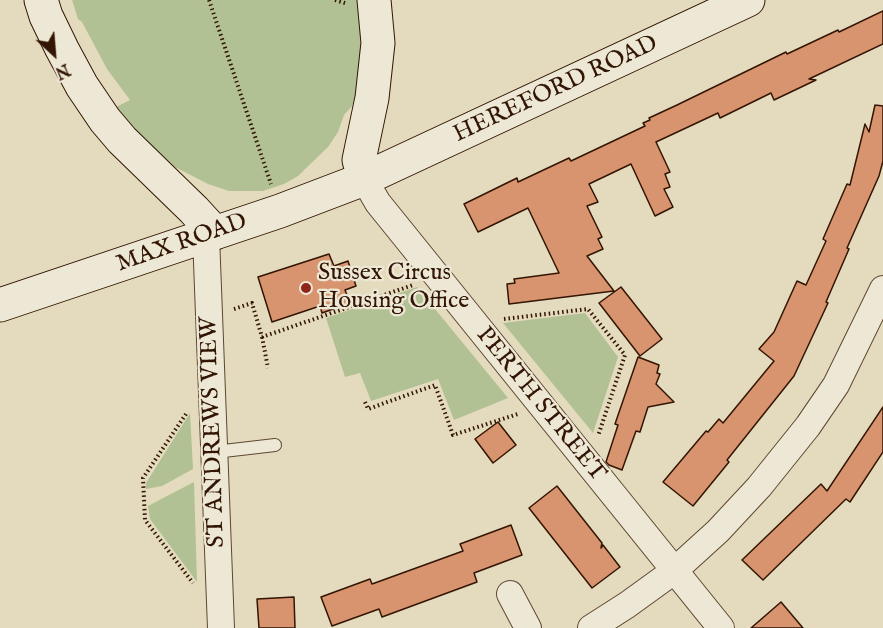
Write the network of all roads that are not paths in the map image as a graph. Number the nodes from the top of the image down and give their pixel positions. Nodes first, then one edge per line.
1 (41, 0) edge
2 (374, 0) edge
3 (748, 0) edge
4 (364, 179) junction
5 (210, 234) junction
6 (883, 289) edge
7 (0, 305) edge
8 (275, 445) dead end
9 (215, 452) junction
10 (674, 571) junction
11 (510, 594) dead end
12 (221, 620) edge
13 (528, 628) edge
14 (591, 628) edge
15 (721, 628) edge

1 - 5 street
2 - 4 street
3 - 4 street, HEREFORD ROAD
4 - 5 street, MAX ROAD
4 - 10 street, PERTH STREET
5 - 7 street, MAX ROAD
5 - 9 street, ST ANDREWS VIEW
6 - 10 street
8 - 9 lane
9 - 12 street, ST ANDREWS VIEW
10 - 14 street
10 - 15 street, PERTH STREET
11 - 13 street

